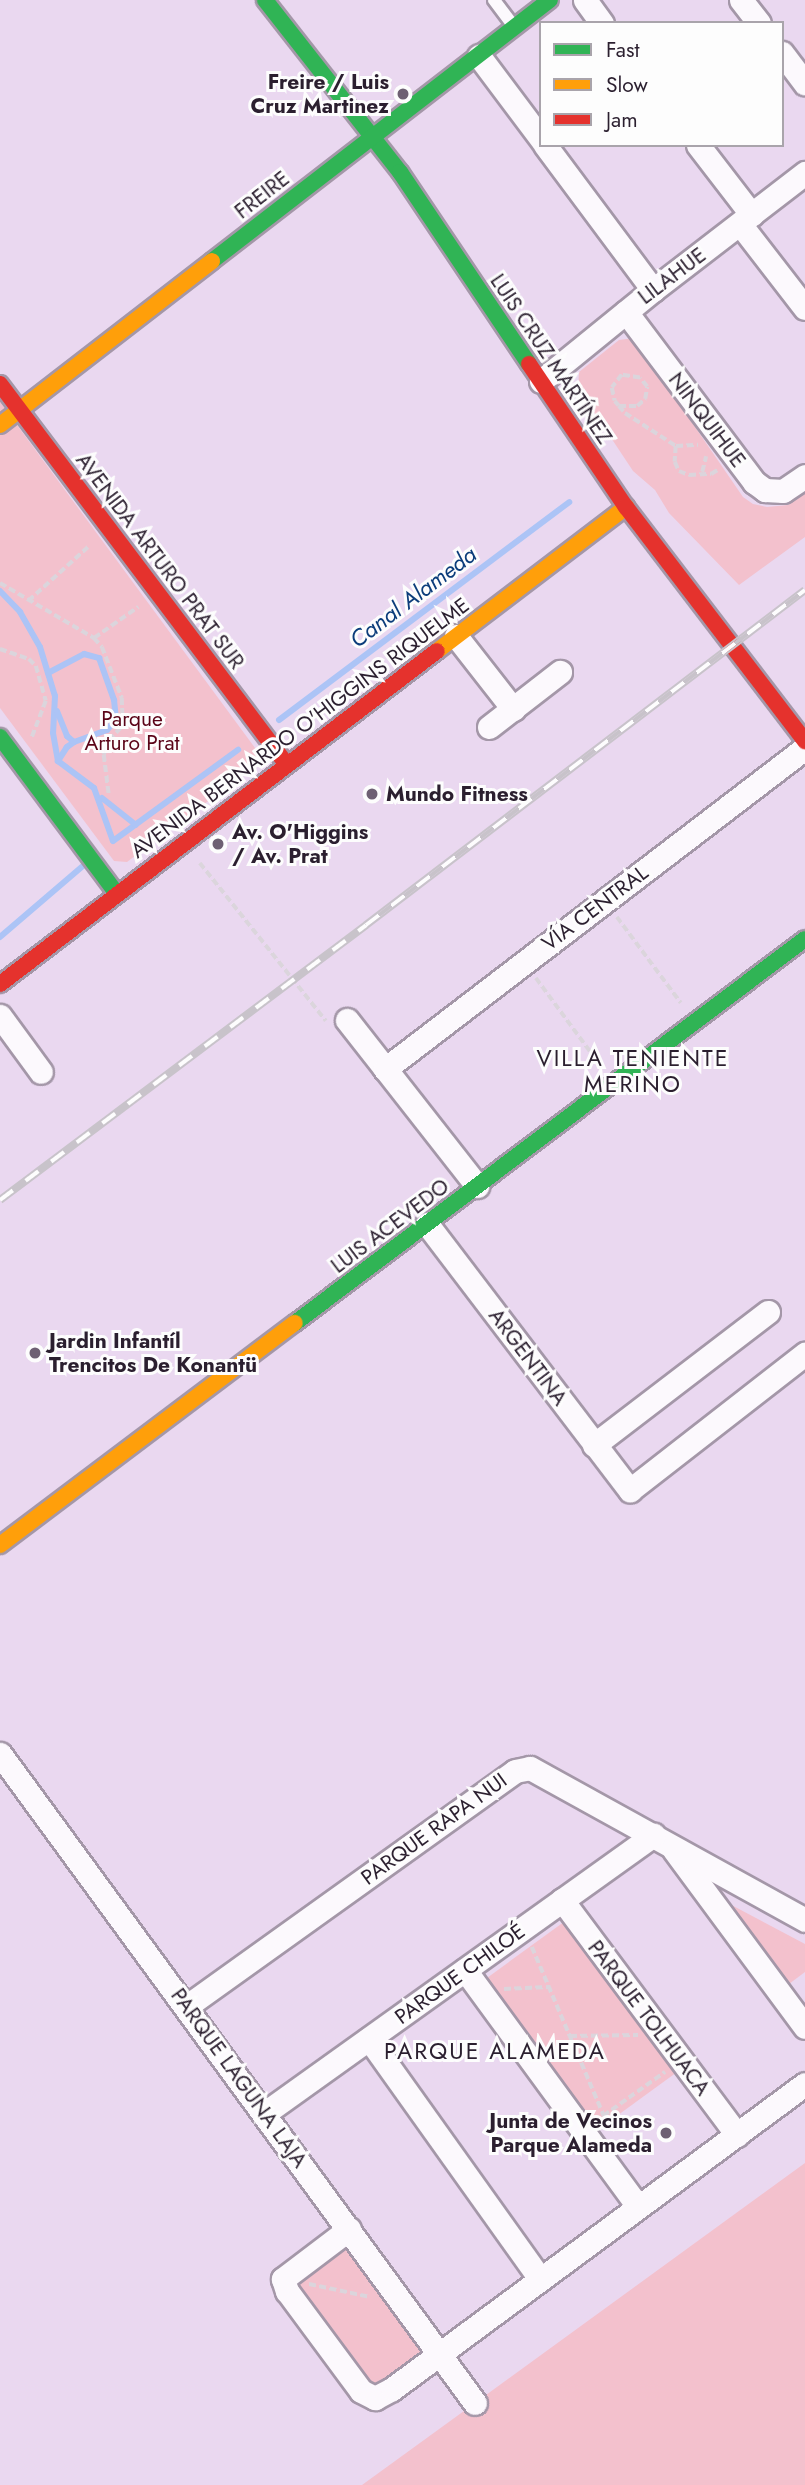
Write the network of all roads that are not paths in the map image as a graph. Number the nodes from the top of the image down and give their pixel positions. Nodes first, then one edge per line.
1 (265, 0) edge
2 (494, 0) edge
3 (550, 0) edge
4 (584, 0) edge
5 (741, 0) edge
6 (600, 21) edge
7 (757, 21) edge
8 (514, 28) junction
9 (479, 56) junction
10 (784, 56) edge
11 (805, 83) edge
12 (539, 136) edge
13 (371, 137) junction
14 (546, 147) edge
15 (699, 147) edge
16 (805, 173) edge
17 (746, 220) junction
18 (653, 290) junction
19 (805, 308) edge
20 (626, 312) junction
21 (541, 382) junction
22 (0, 384) edge
23 (19, 410) junction
24 (0, 425) edge
25 (805, 476) edge
26 (626, 507) junction
27 (456, 636) junction
28 (560, 672) dead end
29 (513, 709) junction
30 (489, 727) dead end
31 (0, 737) edge
32 (805, 741) edge
33 (805, 748) edge
34 (285, 764) junction
35 (117, 894) junction
36 (805, 939) edge
37 (0, 984) edge
38 (0, 1016) edge
39 (347, 1020) dead end
40 (385, 1069) junction
41 (41, 1072) dead end
42 (477, 1186) junction
43 (427, 1224) junction
44 (768, 1312) dead end
45 (805, 1354) edge
46 (594, 1445) junction
47 (0, 1545) edge
48 (0, 1754) edge
49 (661, 1838) junction
50 (562, 1900) junction
51 (805, 1920) edge
52 (466, 1970) junction
53 (187, 2006) junction
54 (805, 2027) edge
55 (369, 2039) junction
56 (805, 2084) edge
57 (265, 2113) junction
58 (737, 2135) junction
59 (638, 2206) junction
60 (349, 2229) junction
61 (540, 2279) junction
62 (440, 2354) junction
63 (475, 2403) dead end

1 - 13 main road, LUIS CRUZ MARTÍNEZ
2 - 8 lane
3 - 8 main road, FREIRE
4 - 6 street
5 - 7 street
8 - 9 main road, FREIRE
9 - 12 street
9 - 13 main road, FREIRE
10 - 11 street
13 - 21 main road, LUIS CRUZ MARTÍNEZ
13 - 23 main road, FREIRE
14 - 18 street
15 - 17 street
16 - 17 street, LILAHUE
17 - 18 street, LILAHUE
17 - 19 street
18 - 20 street, LILAHUE
20 - 21 street, LILAHUE
20 - 25 street, NINQUIHUE
21 - 26 main road, LUIS CRUZ MARTÍNEZ
22 - 23 main road, AVENIDA ARTURO PRAT SUR
23 - 24 main road, FREIRE
23 - 34 main road, AVENIDA ARTURO PRAT SUR
26 - 27 main road, AVENIDA BERNARDO O'HIGGINS RIQUELME
26 - 32 main road, LUIS CRUZ MARTÍNEZ
27 - 29 street
27 - 34 main road, AVENIDA BERNARDO O'HIGGINS RIQUELME
28 - 29 street
29 - 30 street
31 - 35 main road
33 - 40 street, VÍA CENTRAL
34 - 35 main road, AVENIDA BERNARDO O'HIGGINS RIQUELME
35 - 37 main road, AVENIDA BERNARDO O'HIGGINS RIQUELME
36 - 42 main road, LUIS ACEVEDO
38 - 41 street
39 - 40 street
40 - 42 street
42 - 43 main road, LUIS ACEVEDO
43 - 46 street, ARGENTINA
43 - 47 main road, LUIS ACEVEDO
44 - 46 street
45 - 46 street, ARGENTINA
48 - 53 street, PARQUE LAGUNA LAJA
49 - 50 street, PARQUE CHILOÉ
49 - 51 street, PARQUE RAPA NUI
49 - 53 street, PARQUE RAPA NUI
49 - 54 street
50 - 52 street, PARQUE CHILOÉ
50 - 58 street, PARQUE TOLHUACA
52 - 55 street, PARQUE CHILOÉ
52 - 59 street
53 - 57 street, PARQUE LAGUNA LAJA
55 - 57 street, PARQUE CHILOÉ
55 - 61 street
56 - 58 street
57 - 60 street, PARQUE LAGUNA LAJA
58 - 59 street
59 - 61 street
60 - 62 street, PARQUE LAGUNA LAJA
60 - 62 street
61 - 62 street
62 - 63 street, PARQUE LAGUNA LAJA

